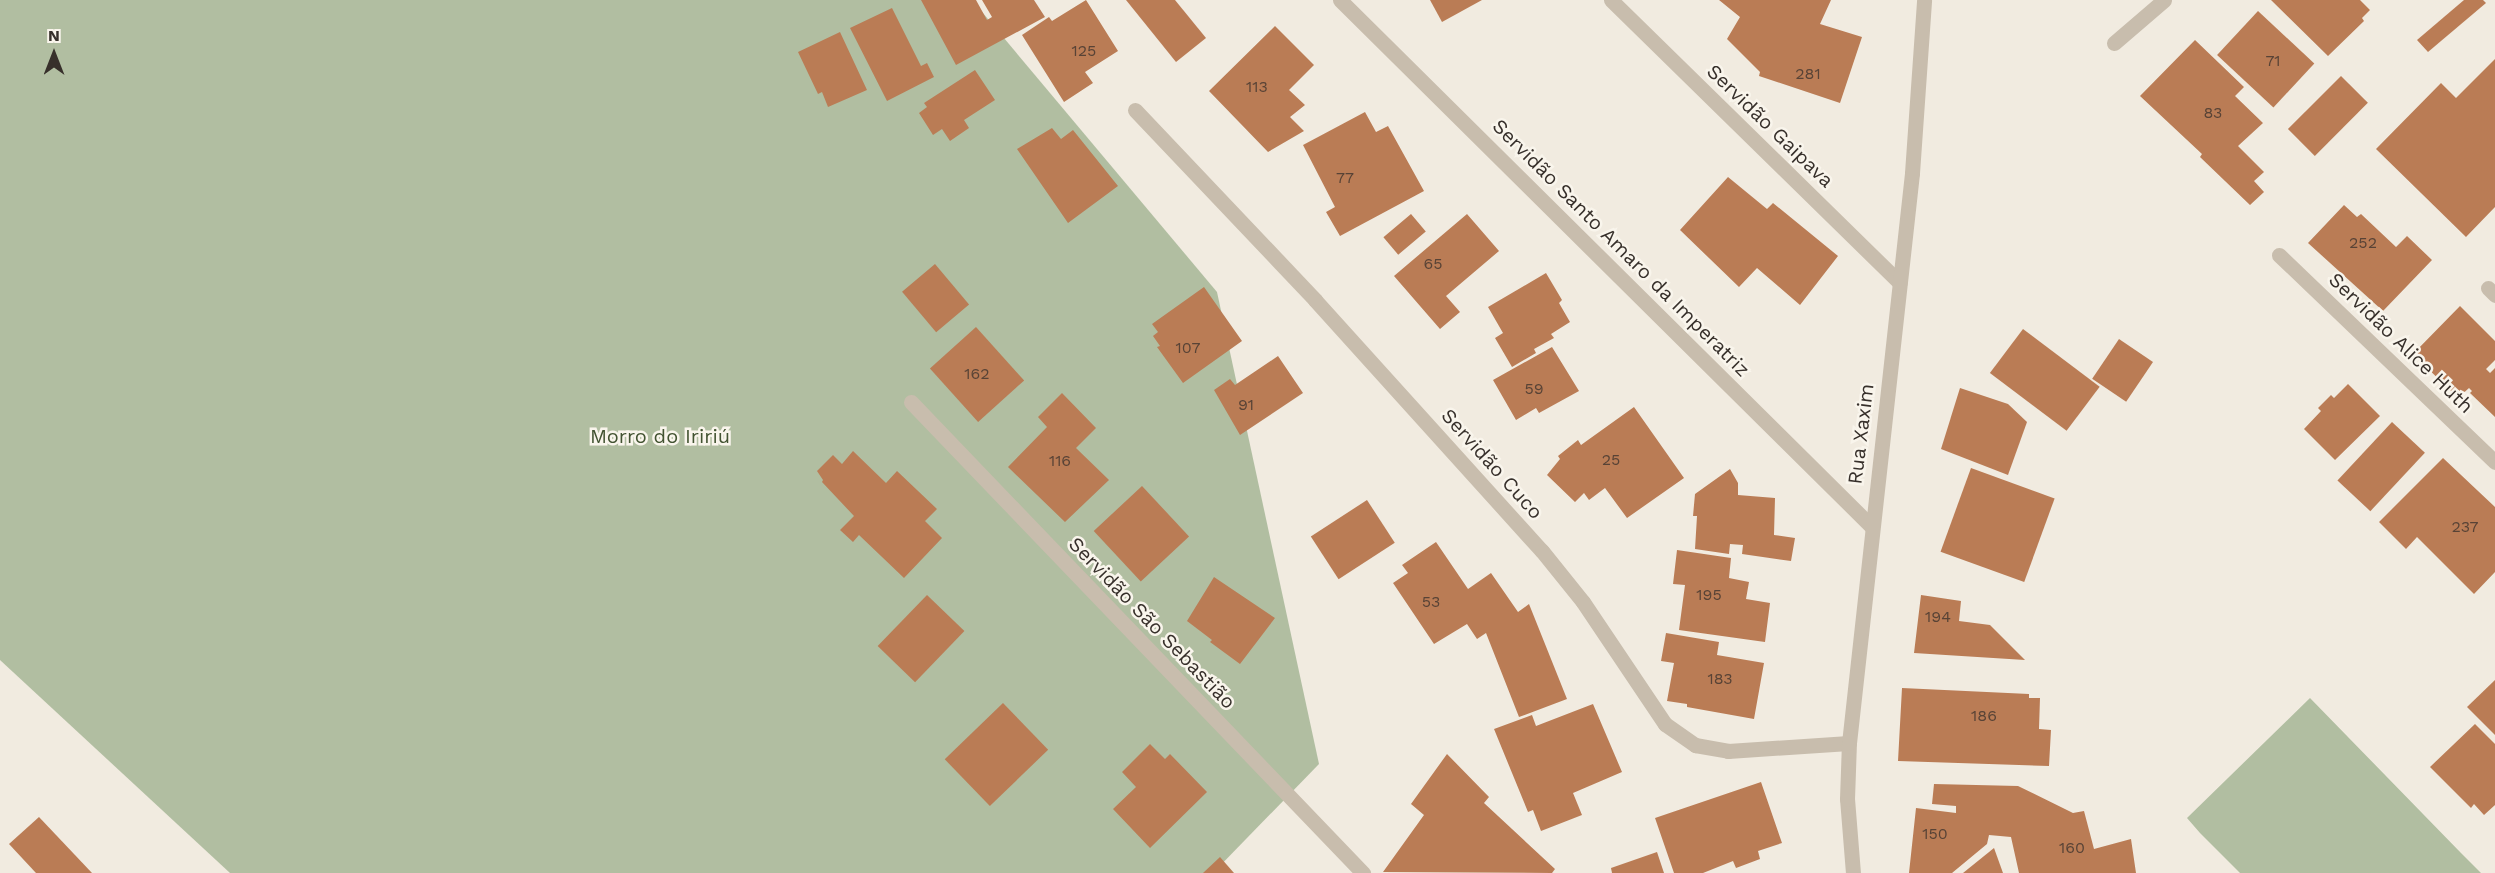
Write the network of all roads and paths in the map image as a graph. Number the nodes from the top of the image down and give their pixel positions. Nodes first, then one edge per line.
1 (1340, 0) edge
2 (1611, 0) edge
3 (1924, 0) edge
4 (2164, 0) edge
5 (2114, 43) dead end
6 (1135, 110) dead end
7 (2279, 255) dead end
8 (1900, 282) junction
9 (911, 402) dead end
10 (2495, 462) edge
11 (1872, 526) junction
12 (1849, 743) junction
13 (1363, 873) edge
14 (1853, 873) edge

1 - 11 street, Servidão Santo Amaro da Imperatriz
2 - 8 street, Servidão Gaipava
3 - 8 street, Rua Xaxim
4 - 5 street
6 - 12 street, Servidão Cuco
7 - 10 street, Servidão Alice Huth
8 - 11 street, Rua Xaxim
9 - 13 street, Servidão São Sebastião
11 - 12 street, Rua Xaxim
12 - 14 street, Rua Xaxim

